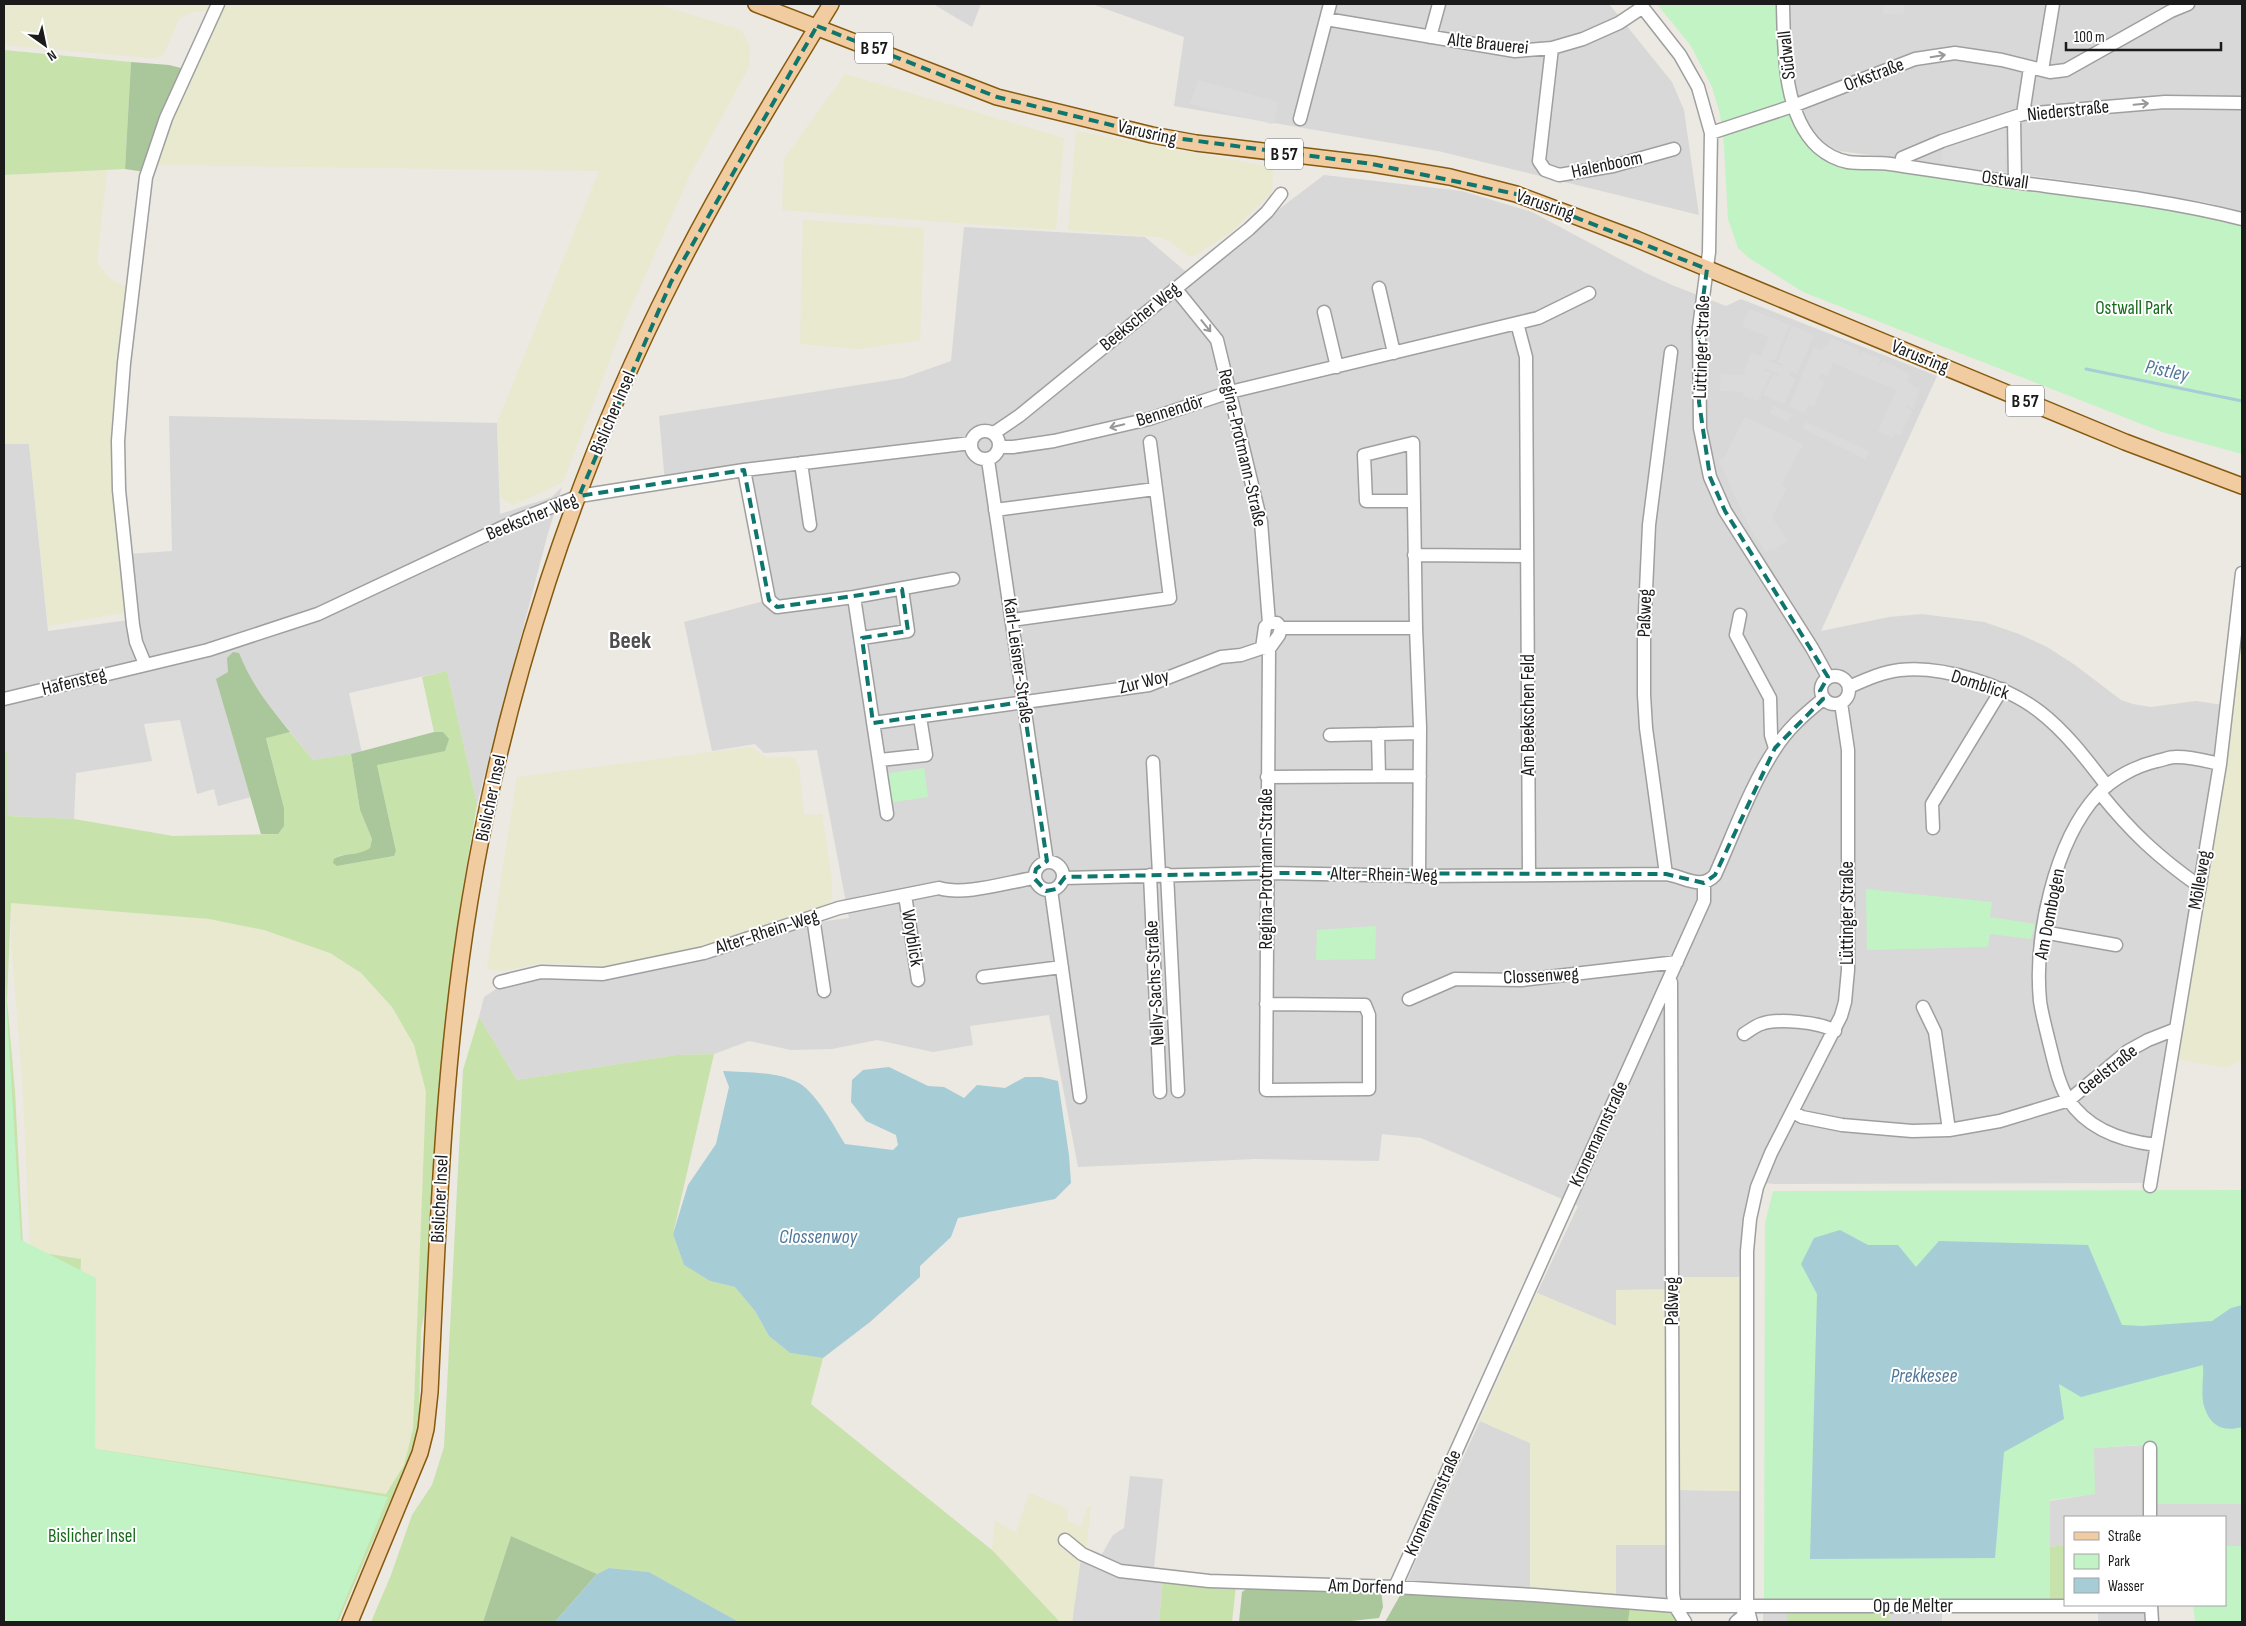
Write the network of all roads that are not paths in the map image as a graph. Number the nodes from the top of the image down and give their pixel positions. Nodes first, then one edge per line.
1 (218, 4) edge
2 (756, 4) edge
3 (831, 4) edge
4 (1330, 4) edge
5 (1439, 4) edge
6 (1784, 4) edge
7 (2053, 4) edge
8 (2188, 4) edge
9 (1641, 5) edge
10 (1326, 19) junction
11 (817, 26) junction
12 (1430, 37) junction
13 (1552, 48) junction
14 (2036, 69) junction
15 (2242, 103) edge
16 (1793, 106) junction
17 (2018, 115) junction
18 (1300, 119) dead end
19 (1711, 133) junction
20 (1674, 149) dead end
21 (1902, 158) dead end
22 (2014, 182) junction
23 (1281, 194) dead end
24 (2242, 219) edge
25 (1708, 269) junction
26 (1175, 288) junction
27 (1379, 288) dead end
28 (1589, 293) dead end
29 (1324, 312) dead end
30 (1517, 323) junction
31 (1671, 352) dead end
32 (1394, 353) junction
33 (1337, 366) junction
34 (1230, 392) junction
35 (994, 433) junction
36 (1150, 442) dead end
37 (971, 444) junction
38 (1000, 447) junction
39 (988, 460) junction
40 (801, 463) junction
41 (744, 470) junction
42 (2242, 486) edge
43 (1156, 489) junction
44 (579, 496) junction
45 (1414, 501) junction
46 (995, 510) junction
47 (810, 525) dead end
48 (1414, 555) junction
49 (1527, 556) junction
50 (2242, 573) edge
51 (953, 579) dead end
52 (902, 589) junction
53 (854, 597) junction
54 (1740, 615) dead end
55 (1012, 620) junction
56 (1269, 623) junction
57 (1282, 628) junction
58 (1416, 628) junction
59 (862, 638) junction
60 (1265, 648) junction
61 (145, 664) junction
62 (1828, 677) junction
63 (1849, 687) junction
64 (2002, 689) junction
65 (4, 699) edge
66 (1823, 699) junction
67 (1023, 702) junction
68 (1841, 703) junction
69 (920, 717) junction
70 (873, 723) junction
71 (1420, 733) junction
72 (1378, 734) junction
73 (1330, 735) dead end
74 (1775, 748) junction
75 (880, 760) junction
76 (1153, 762) dead end
77 (2220, 764) junction
78 (1379, 776) junction
79 (1420, 776) junction
80 (1267, 777) junction
81 (2104, 789) junction
82 (887, 814) dead end
83 (1933, 828) dead end
84 (1047, 862) junction
85 (1267, 873) junction
86 (1159, 874) junction
87 (1529, 874) junction
88 (1666, 874) junction
89 (1420, 876) junction
90 (1034, 878) junction
91 (1063, 878) junction
92 (1704, 883) junction
93 (2199, 886) junction
94 (1051, 890) junction
95 (905, 895) junction
96 (812, 917) junction
97 (2043, 932) junction
98 (2116, 945) dead end
99 (1677, 962) junction
100 (1062, 967) junction
101 (983, 977) dead end
102 (1671, 977) junction
103 (918, 980) dead end
104 (500, 982) dead end
105 (824, 991) dead end
106 (1409, 999) dead end
107 (1266, 1004) junction
108 (1923, 1007) dead end
109 (1835, 1030) junction
110 (2176, 1030) junction
111 (1744, 1034) dead end
112 (1178, 1091) dead end
113 (1160, 1092) dead end
114 (1080, 1097) dead end
115 (2069, 1100) junction
116 (1793, 1112) junction
117 (1949, 1130) junction
118 (2156, 1145) junction
119 (2150, 1186) dead end
120 (2150, 1448) dead end
121 (2150, 1516) edge
122 (1065, 1540) dead end
123 (1395, 1587) junction
124 (2064, 1605) edge
125 (1674, 1606) junction
126 (1747, 1606) junction
127 (2151, 1606) edge
128 (350, 1622) edge
129 (1685, 1622) edge
130 (1736, 1622) edge
131 (1751, 1622) edge
132 (2152, 1622) edge

1 - 61 street
2 - 11 main road, B 57
3 - 11 main road, Bislicher Insel
4 - 10 street
5 - 12 street
6 - 16 street, Südwall
7 - 14 street
8 - 14 street, Orkstraße
9 - 13 street, Alte Brauerei
9 - 19 street, Lüttinger Straße
10 - 12 street, Alte Brauerei
10 - 18 street
11 - 25 main road, Varusring / B 57
11 - 44 main road, Bislicher Insel
12 - 13 street, Alte Brauerei
13 - 20 street, Halenboom
16 -> 14 street, Orkstraße
14 - 17 street
17 -> 15 street, Niederstraße
16 - 19 street, Orkstraße
16 - 22 street, Ostwall
17 - 21 street, Niederstraße
17 - 22 street
19 - 25 street, Lüttinger Straße
22 - 24 street, Ostwall
23 - 26 street, Beekscher Weg
25 - 42 main road, Varusring / B 57
25 - 62 street, Lüttinger Straße
26 -> 34 street, Regina-Protmann-Straße
26 - 35 street, Beekscher Weg
27 - 32 street
28 - 30 street, Bennendör
29 - 33 street
30 - 32 street, Bennendör
30 - 49 street, Am Beekschen Feld
31 - 88 street, Paßweg
32 - 33 street, Bennendör
33 - 34 street, Bennendör
34 -> 38 street, Bennendör
34 - 56 street, Regina-Protmann-Straße
35 - 37 street
35 - 38 street
36 - 43 street
37 - 39 street
37 - 40 street, Beekscher Weg
38 - 39 street
39 - 46 street, Karl-Leisner-Straße
40 - 41 street, Beekscher Weg
40 - 47 street
41 - 44 street, Beekscher Weg
41 - 53 street
43 - 46 street
43 - 55 street
44 - 61 street, Beekscher Weg
44 - 128 main road, Bislicher Insel
45 - 45 street
45 - 48 street
46 - 55 street, Karl-Leisner-Straße
48 - 49 street
48 - 58 street
49 - 87 street, Am Beekschen Feld
50 - 77 street, Mölleweg
51 - 52 street
52 - 53 street
52 - 59 street
53 - 59 street
54 - 74 street
55 - 67 street, Karl-Leisner-Straße
56 - 57 street
56 - 60 street, Regina-Protmann-Straße
57 - 58 street
57 - 60 street
58 - 71 street
59 - 70 street
60 - 67 street, Zur Woy
60 - 80 street, Regina-Protmann-Straße
61 - 65 street, Hafensteg
62 - 63 street
62 - 66 street
63 - 64 street, Domblick
63 - 68 street
64 - 81 street, Domblick
64 - 83 street
66 - 68 street
66 - 74 street
67 - 69 street, Zur Woy
67 - 84 street, Karl-Leisner-Straße
68 - 109 street, Lüttinger Straße
69 - 70 street, Zur Woy
69 - 75 street
70 - 75 street
71 - 72 street
71 - 79 street
72 - 73 street
72 - 78 street
74 - 92 street
75 - 82 street
76 - 86 street
77 - 81 street, Am Dombogen
77 - 93 street, Mölleweg
78 - 79 street
78 - 80 street
79 - 89 street
80 - 85 street, Regina-Protmann-Straße
81 - 93 street, Domblick
81 - 97 street, Am Dombogen
84 - 90 street
84 - 91 street
85 - 86 street, Alter-Rhein-Weg
85 - 89 street, Alter-Rhein-Weg
85 - 107 street, Regina-Protmann-Straße
86 - 91 street, Alter-Rhein-Weg
86 - 112 street, Nelly-Sachs-Straße
86 - 113 street, Nelly-Sachs-Straße
87 - 88 street, Alter-Rhein-Weg
87 - 89 street, Alter-Rhein-Weg
88 - 92 street, Alter-Rhein-Weg
90 - 94 street
90 - 95 street, Alter-Rhein-Weg
91 - 94 street
92 - 99 street, Kronemannstraße
93 - 110 street, Mölleweg
94 - 100 street
95 - 96 street, Alter-Rhein-Weg
95 - 103 street, Woyblick
96 - 104 street, Alter-Rhein-Weg
96 - 105 street
97 - 98 street
97 - 115 street, Am Dombogen
99 - 102 street, Kronemannstraße
99 - 106 street, Clossenweg
100 - 101 street
100 - 114 street
102 - 123 street, Kronemannstraße
102 - 125 street, Paßweg
107 - 107 street, Regina-Protmann-Straße
108 - 117 street
109 - 111 street
109 - 116 street, Lüttinger Straße
110 - 115 street, Geelstraße
110 - 118 street, Mölleweg
115 - 117 street
115 - 118 street, Am Dombogen
116 - 117 street
116 - 126 street, Lüttinger Straße
118 - 119 street, Mölleweg
120 - 121 street
122 - 123 street, Am Dorfend
123 - 125 street, Am Dorfend
124 - 126 street, Op de Melter
125 - 126 street, Op de Melter
125 - 129 street
126 - 130 street
126 - 131 street, Lüttinger Straße
127 - 132 street

